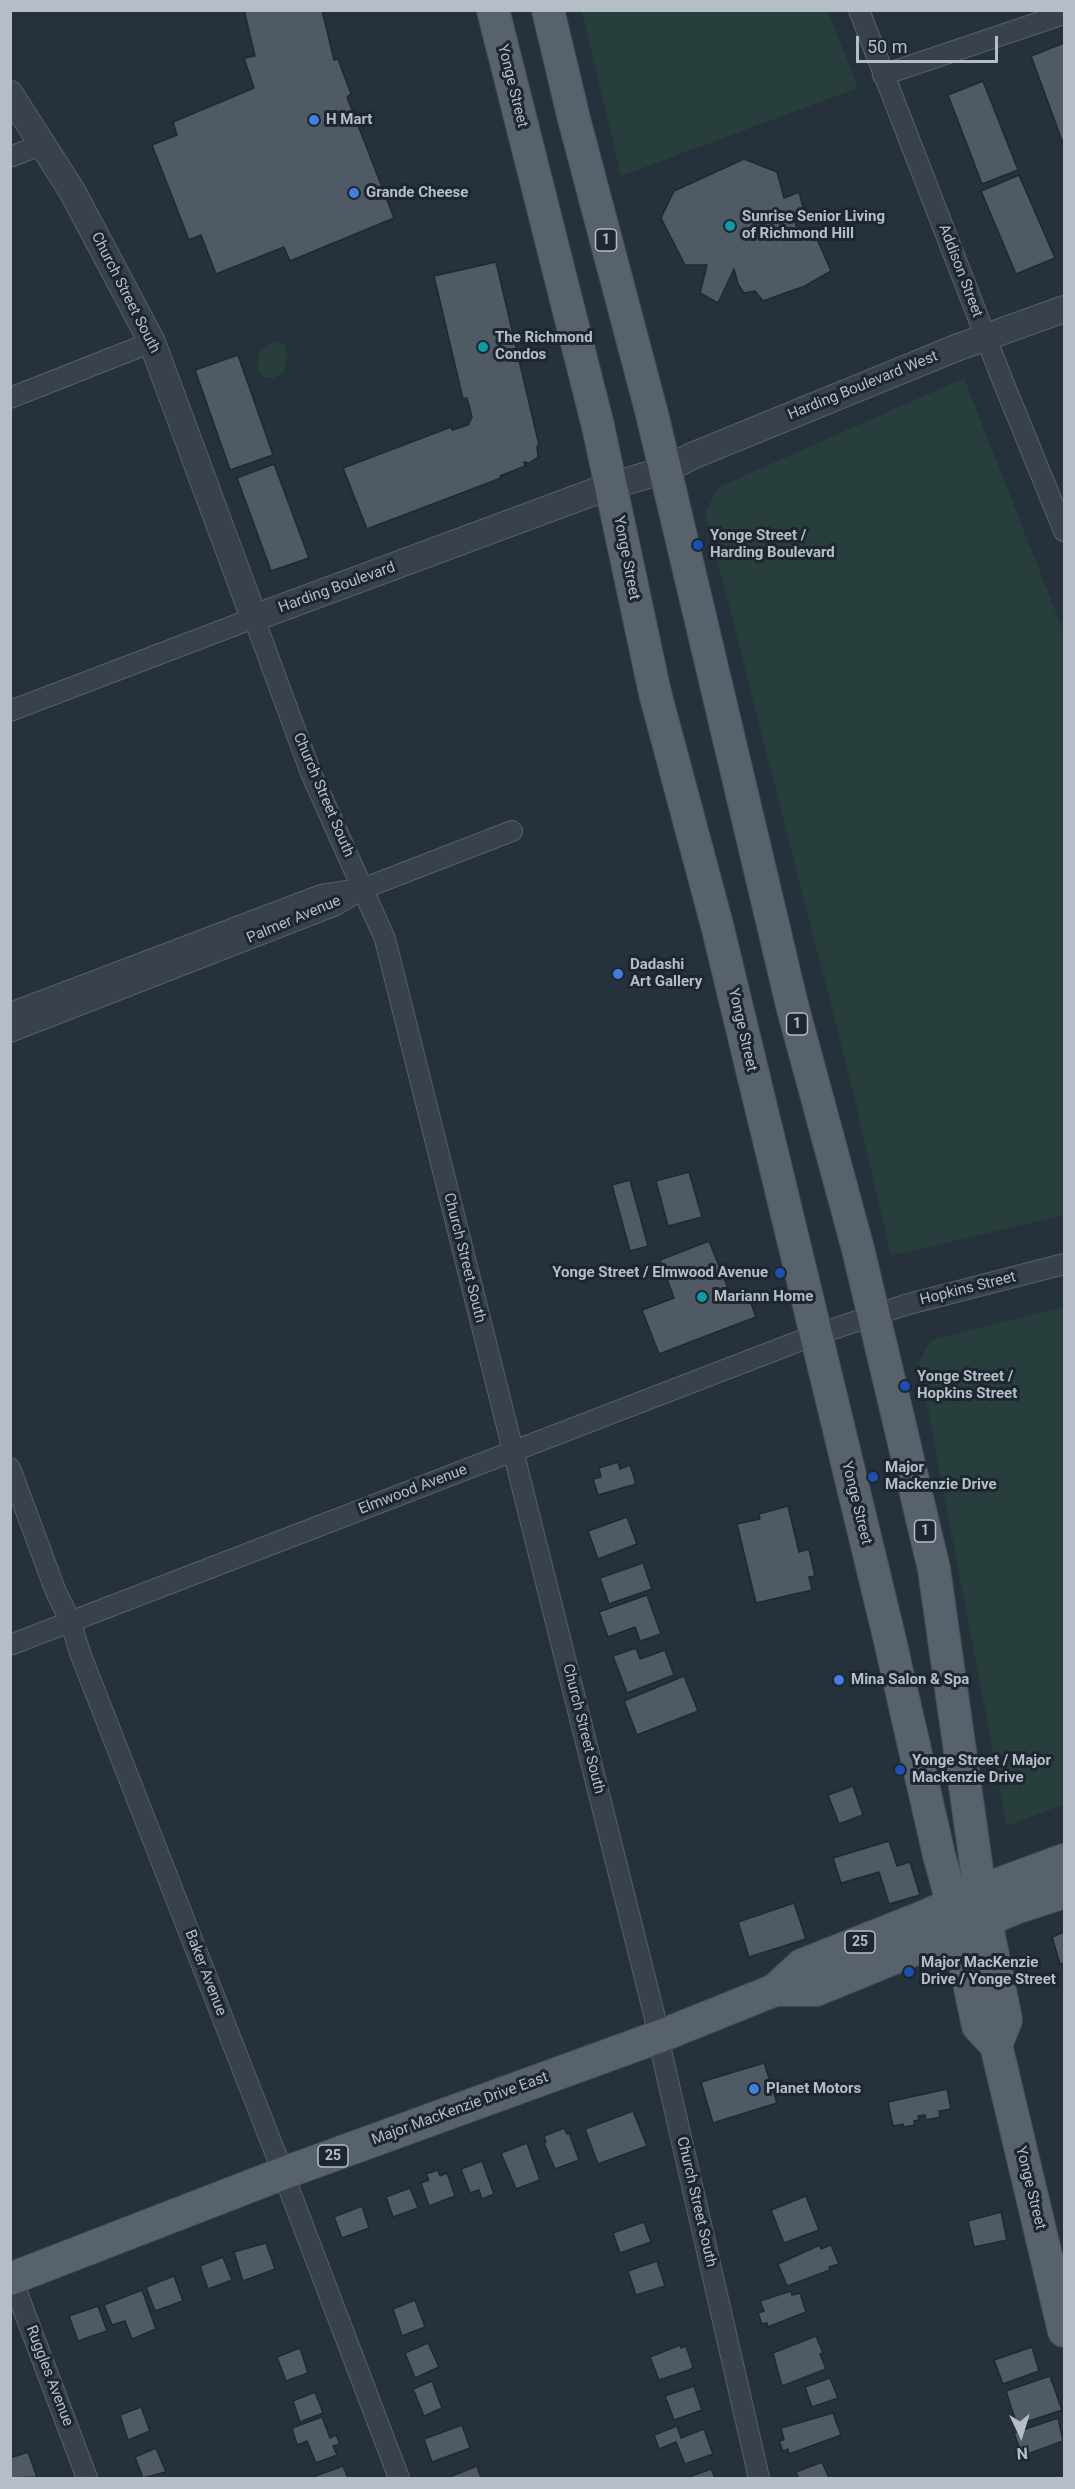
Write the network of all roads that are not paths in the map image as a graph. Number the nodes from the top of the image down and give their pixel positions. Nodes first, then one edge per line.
1 (493, 10) edge
2 (548, 10) edge
3 (859, 10) edge
4 (1065, 14) edge
5 (883, 75) junction
6 (10, 94) edge
7 (44, 144) junction
8 (10, 157) edge
9 (1065, 309) edge
10 (985, 337) junction
11 (152, 342) junction
12 (10, 398) edge
13 (665, 470) junction
14 (610, 486) junction
15 (1065, 531) edge
16 (254, 618) junction
17 (10, 711) edge
18 (512, 831) dead end
19 (362, 889) junction
20 (10, 1013) edge
21 (10, 1032) edge
22 (1065, 1264) edge
23 (873, 1316) junction
24 (815, 1335) junction
25 (514, 1451) junction
26 (10, 1468) edge
27 (70, 1620) junction
28 (10, 1645) edge
29 (1065, 1860) edge
30 (1065, 1892) edge
31 (969, 1912) junction
32 (658, 2037) junction
33 (284, 2174) junction
34 (11, 2277) edge
35 (1065, 2331) edge
36 (87, 2478) edge
37 (399, 2478) edge
38 (759, 2478) edge

1 - 14 main road, Yonge Street
2 - 13 main road, Yonge Street / 1
3 - 5 street, Addison Street
4 - 5 street
5 - 10 street, Addison Street
6 - 7 street, Church Street South
7 - 8 street
7 - 11 street, Church Street South
9 - 10 street, Harding Boulevard West
10 - 13 street, Harding Boulevard West
10 - 15 street, Addison Street
11 - 12 street
11 - 16 street, Church Street South
13 - 14 street, Harding Boulevard
13 - 23 main road, Yonge Street / 1
14 - 16 street, Harding Boulevard
14 - 24 main road, Yonge Street
16 - 17 street, Harding Boulevard
16 - 19 street, Church Street South
18 - 19 street
19 - 20 street, Palmer Avenue
19 - 21 street, Palmer Avenue
19 - 25 street, Church Street South
22 - 23 street, Hopkins Street
23 - 24 street, Hopkins Street
23 - 31 main road, Yonge Street / 1
24 - 25 street, Elmwood Avenue
24 - 31 main road, Yonge Street
25 - 27 street, Elmwood Avenue
25 - 32 street, Church Street South
26 - 27 street, Baker Avenue
27 - 28 street, Elmwood Avenue
27 - 33 street, Baker Avenue
29 - 31 main road, 25
30 - 31 main road, 25
31 - 32 main road, Major MacKenzie Drive East / 25
31 - 35 main road, Yonge Street
32 - 33 main road, Major MacKenzie Drive East / 25
32 - 38 street, Church Street South
33 - 34 main road, Major MacKenzie Drive East / 25
33 - 37 street, Baker Avenue
34 - 36 street, Ruggles Avenue

